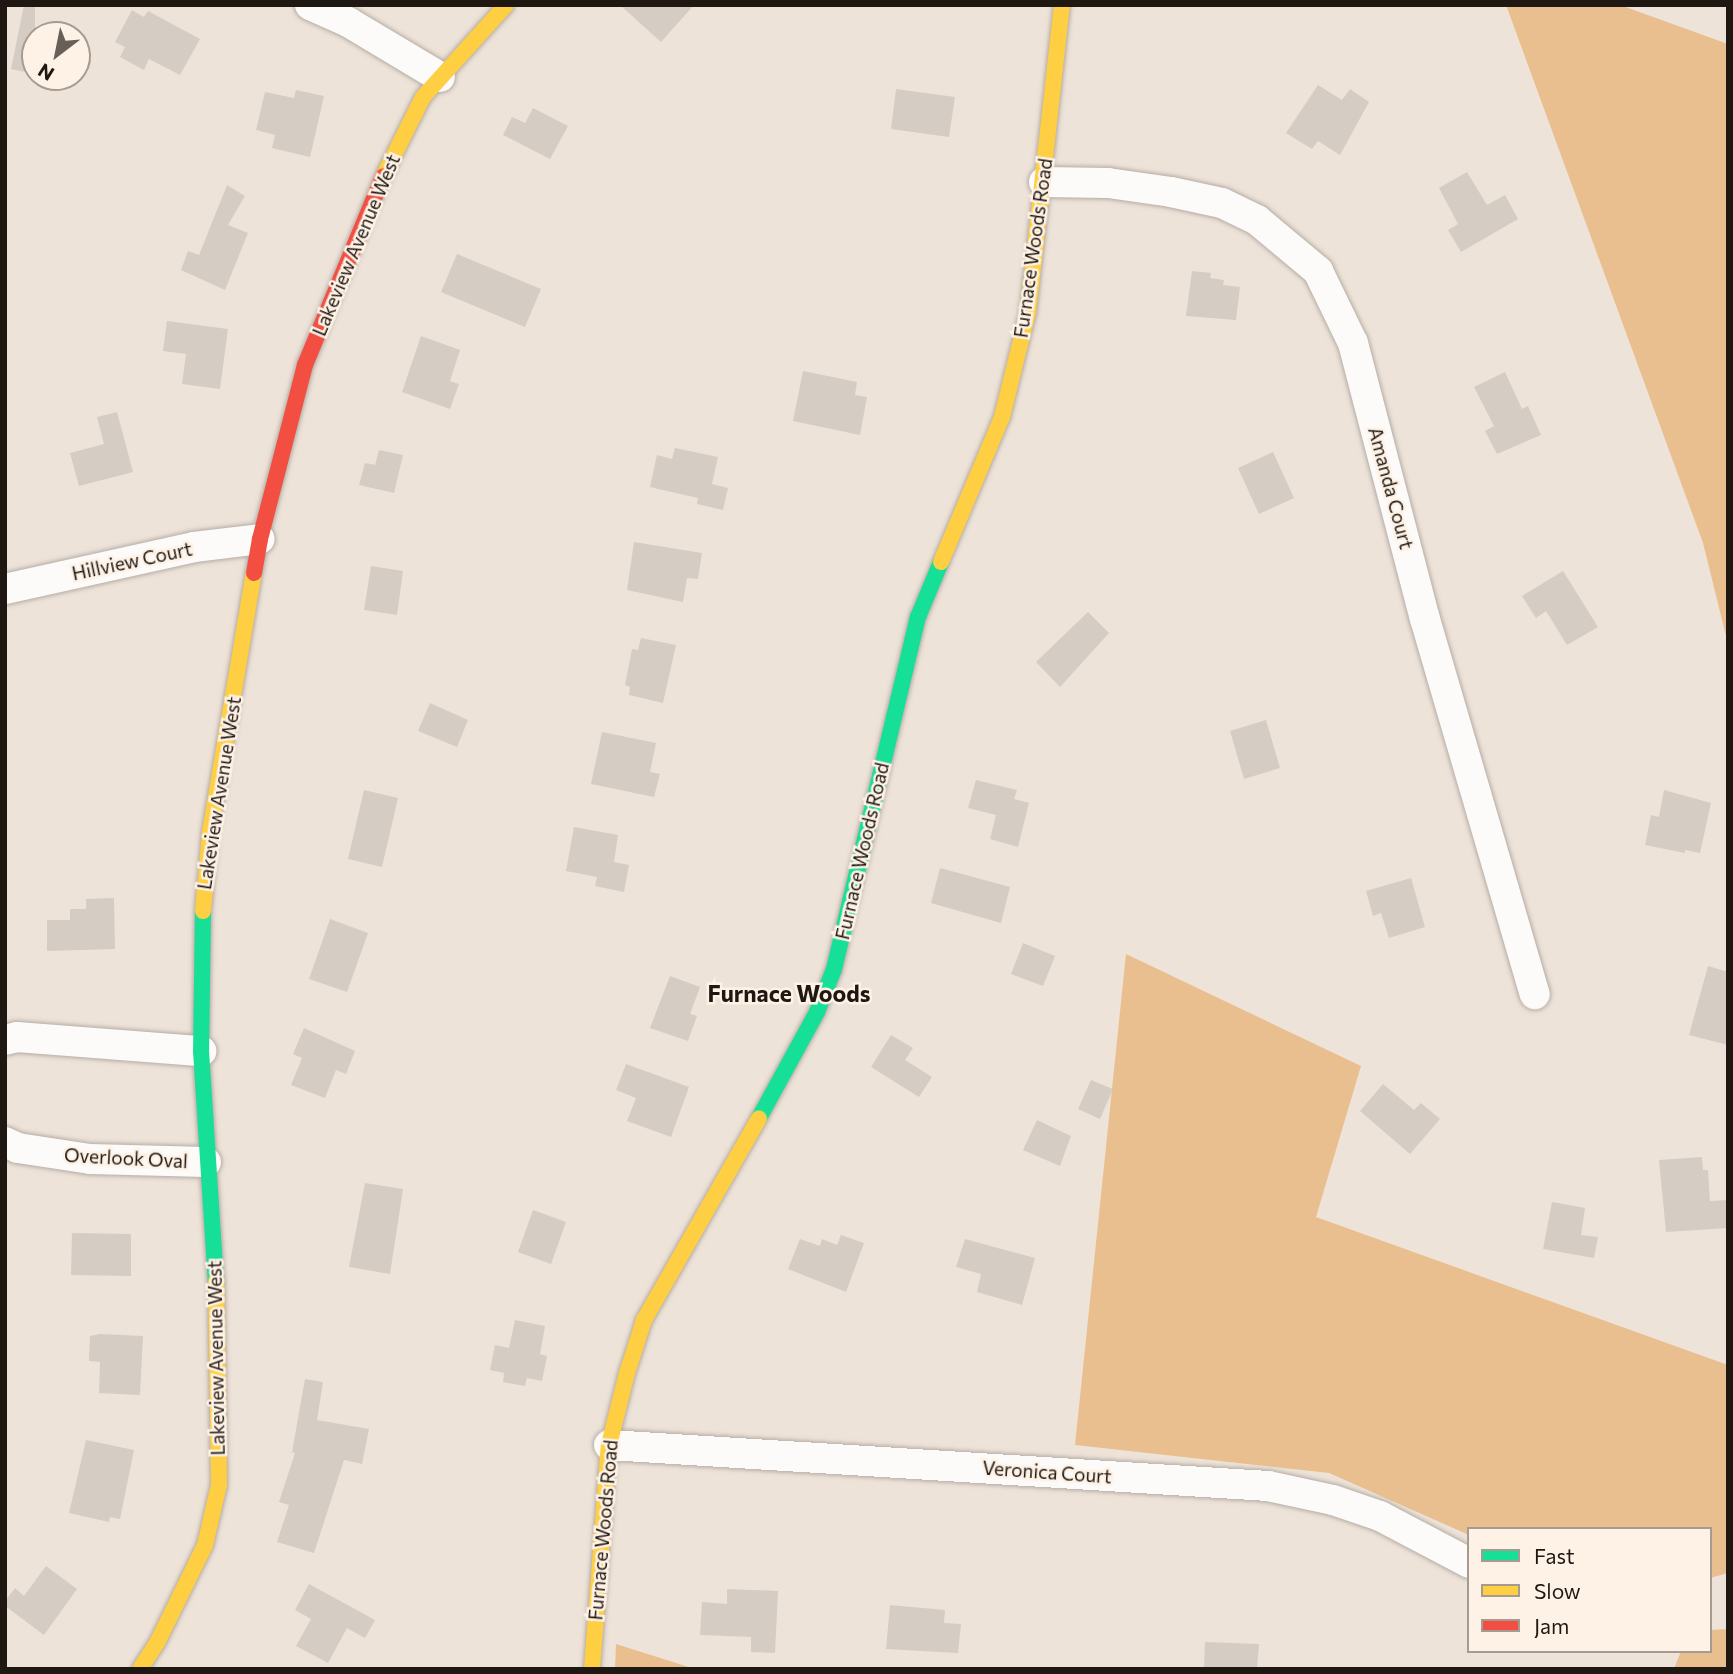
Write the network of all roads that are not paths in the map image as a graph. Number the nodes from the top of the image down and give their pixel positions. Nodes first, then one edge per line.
1 (310, 5) edge
2 (506, 5) edge
3 (1062, 5) edge
4 (440, 77) junction
5 (1045, 182) junction
6 (260, 539) junction
7 (5, 589) edge
8 (1535, 995) dead end
9 (5, 1040) edge
10 (201, 1051) junction
11 (5, 1142) edge
12 (206, 1162) junction
13 (609, 1445) junction
14 (1467, 1562) edge
15 (140, 1669) edge
16 (592, 1669) edge

1 - 4 street
2 - 4 street, Lakeview Avenue West
3 - 5 street, Furnace Woods Road
4 - 6 street, Lakeview Avenue West
5 - 8 street, Amanda Court
5 - 13 street, Furnace Woods Road
6 - 7 street, Hillview Court
6 - 10 street, Lakeview Avenue West
9 - 10 street
10 - 12 street, Lakeview Avenue West
11 - 12 street, Overlook Oval
12 - 15 street, Lakeview Avenue West
13 - 14 street, Veronica Court
13 - 16 street, Furnace Woods Road

